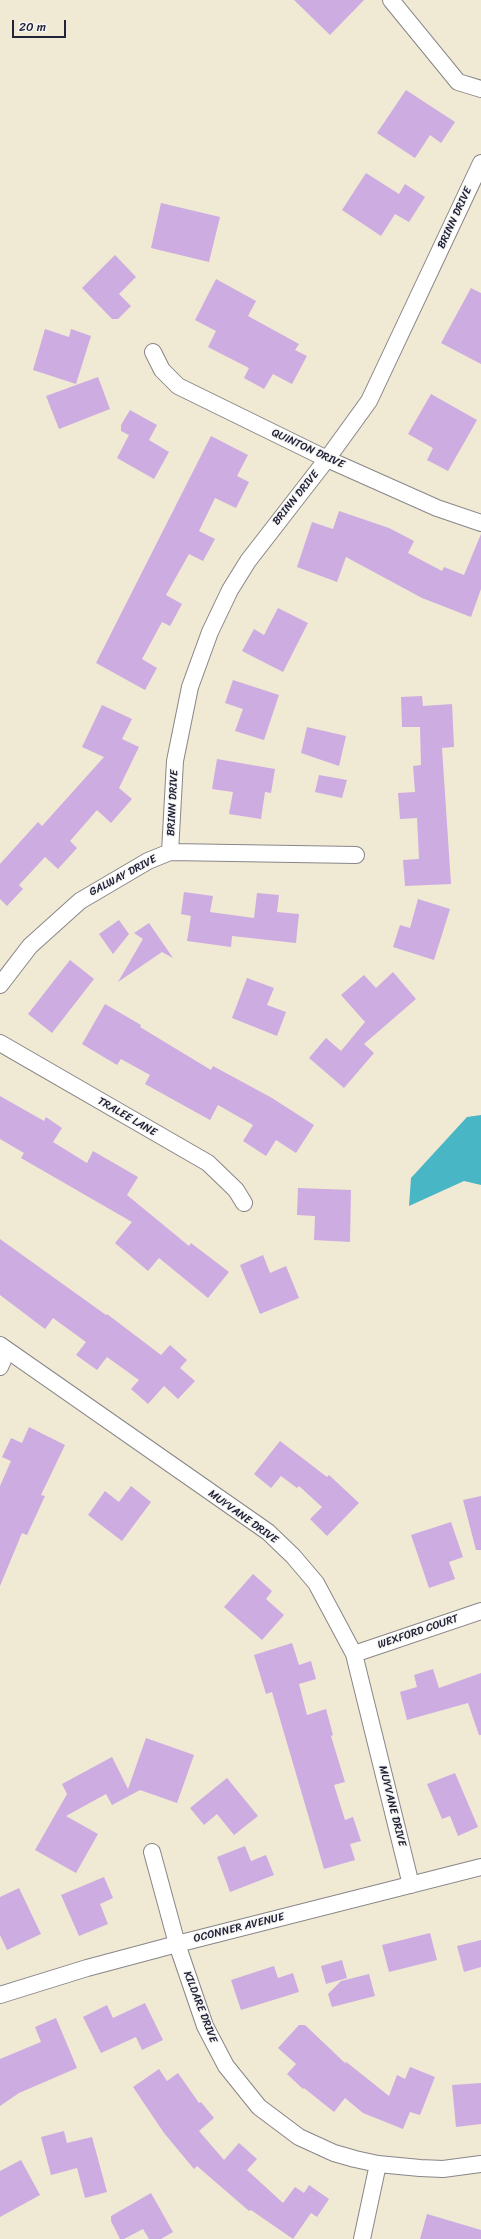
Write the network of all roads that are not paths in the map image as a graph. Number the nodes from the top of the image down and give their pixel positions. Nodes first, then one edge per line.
1 (391, 0) edge
2 (481, 89) edge
3 (481, 163) edge
4 (153, 352) dead end
5 (327, 459) junction
6 (481, 523) edge
7 (170, 852) junction
8 (356, 855) dead end
9 (0, 985) edge
10 (0, 1043) edge
11 (244, 1203) dead end
12 (4, 1348) edge
13 (0, 1367) edge
14 (481, 1611) edge
15 (354, 1654) junction
16 (152, 1852) dead end
17 (481, 1867) edge
18 (411, 1885) junction
19 (177, 1944) junction
20 (0, 1995) edge
21 (378, 2164) junction
22 (481, 2164) edge
23 (362, 2239) edge

1 - 2 street
3 - 5 street, BRINN DRIVE
4 - 5 street, QUINTON DRIVE
5 - 6 street, QUINTON DRIVE
5 - 7 street, BRINN DRIVE
7 - 8 street, GALWAY DRIVE
7 - 9 street, GALWAY DRIVE
10 - 11 street, TRALEE LANE
12 - 13 street
12 - 15 street, MUYVANE DRIVE
14 - 15 street, WEXFORD COURT
15 - 18 street, MUYVANE DRIVE
16 - 19 street, KILDARE DRIVE
17 - 18 street, OCONNER AVENUE
18 - 19 street, OCONNER AVENUE
19 - 20 street, OCONNER AVENUE
19 - 21 street, KILDARE DRIVE
21 - 22 street, KILDARE DRIVE
21 - 23 street

